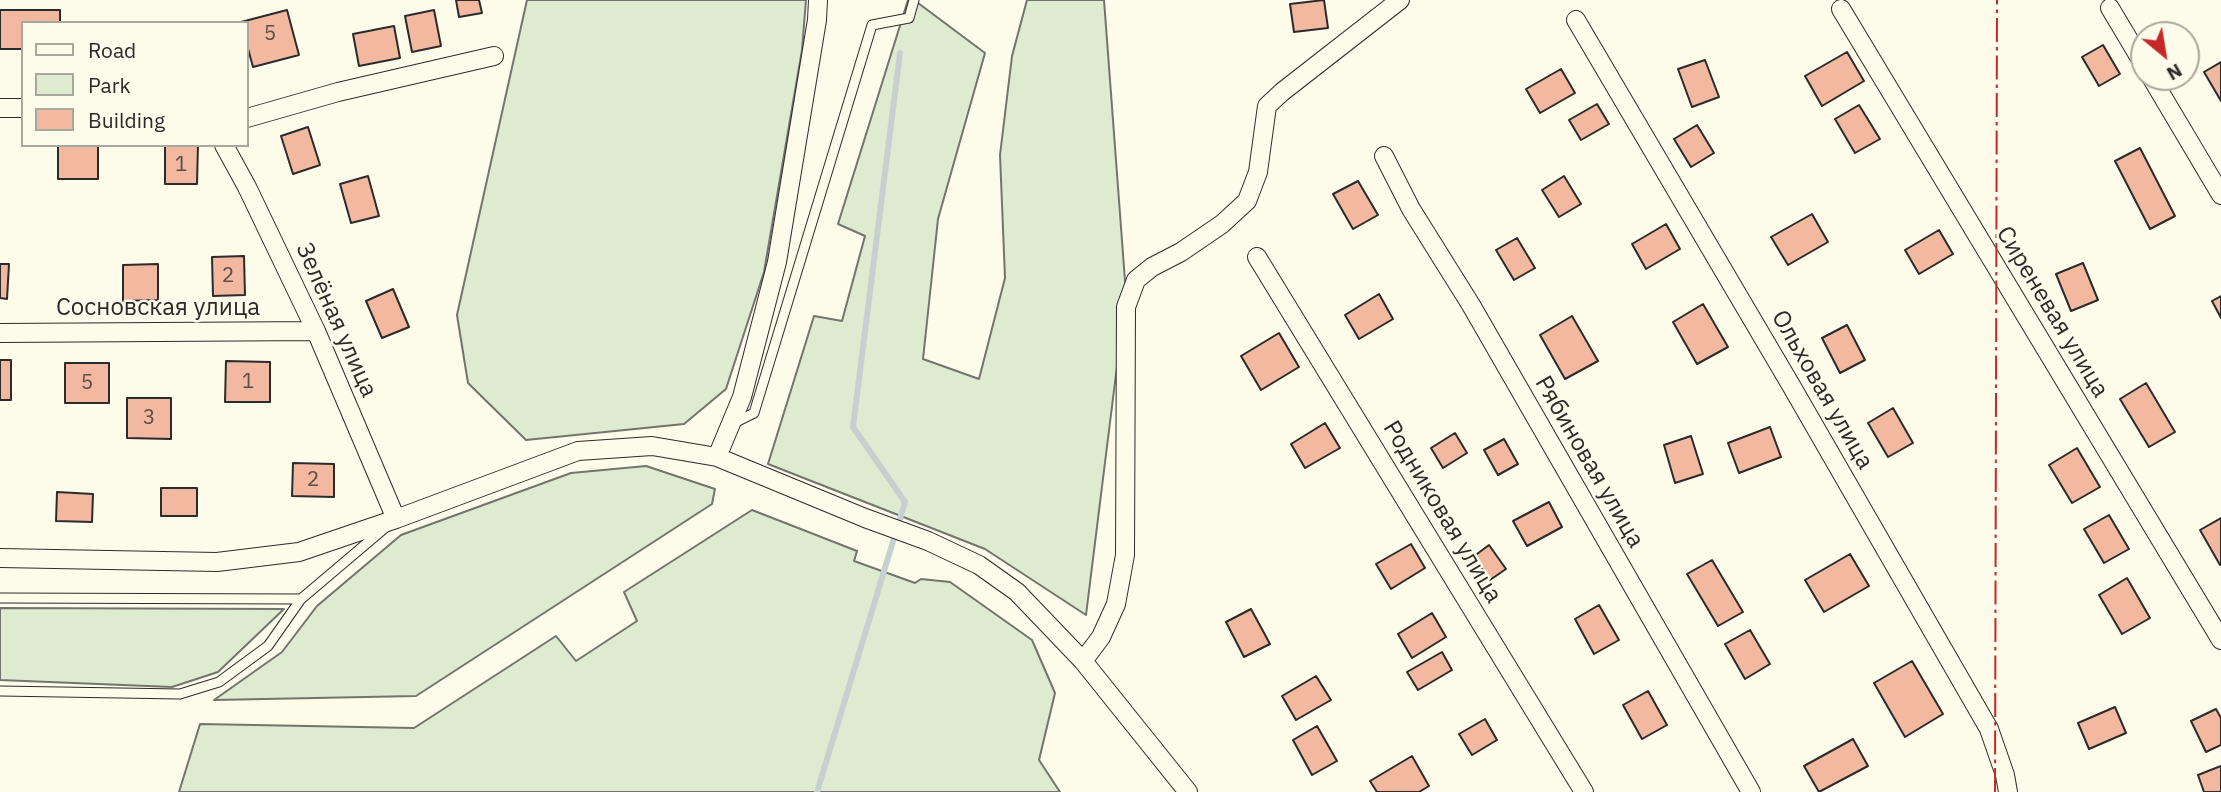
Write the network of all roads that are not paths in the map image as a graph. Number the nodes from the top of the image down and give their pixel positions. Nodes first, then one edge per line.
1 (818, 0) edge
2 (914, 0) edge
3 (1401, 0) edge
4 (2110, 8) dead end
5 (1841, 9) dead end
6 (1576, 20) dead end
7 (2130, 42) edge
8 (494, 56) dead end
9 (2159, 91) edge
10 (0, 108) edge
11 (21, 108) edge
12 (248, 118) edge
13 (225, 147) edge
14 (1384, 156) dead end
15 (2221, 195) edge
16 (1257, 257) dead end
17 (316, 331) junction
18 (0, 333) edge
19 (730, 425) junction
20 (717, 457) junction
21 (396, 519) junction
22 (0, 558) edge
23 (0, 598) edge
24 (301, 599) junction
25 (2221, 640) edge
26 (1083, 661) junction
27 (0, 691) edge
28 (1188, 792) edge
29 (1584, 792) edge
30 (1751, 792) edge
31 (2008, 792) edge

1 - 19 street
2 - 19 lane
3 - 26 street
4 - 7 street
5 - 25 street, Сиреневая улица
6 - 31 street, Ольховая улица
8 - 12 street
9 - 15 street
10 - 11 street
13 - 17 street, Зелёная улица
14 - 30 street, Рябиновая улица
16 - 29 street, Родниковая улица
17 - 18 street, Сосновская улица
17 - 21 street, Зелёная улица
19 - 20 street
20 - 21 street
20 - 26 street
21 - 22 street
21 - 24 lane
23 - 24 lane
24 - 27 lane
26 - 28 street

